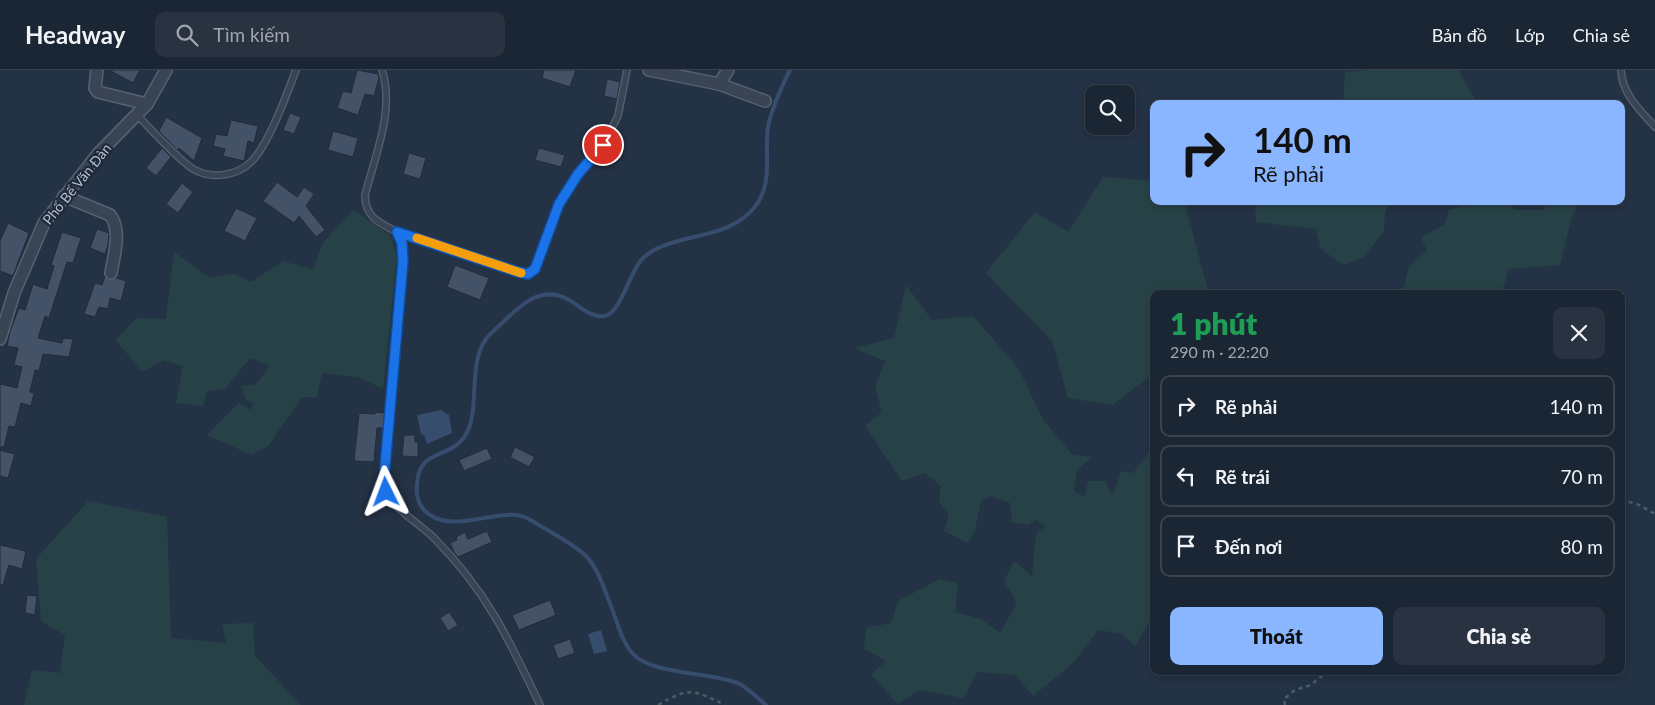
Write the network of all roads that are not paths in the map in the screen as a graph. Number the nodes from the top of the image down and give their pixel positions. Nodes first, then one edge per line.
1 (98, 70) edge
2 (166, 70) edge
3 (296, 70) edge
4 (382, 70) edge
5 (627, 70) edge
6 (649, 70) edge
7 (728, 70) edge
8 (1621, 70) edge
9 (719, 84) junction
10 (765, 101) dead end
11 (147, 104) junction
12 (137, 115) junction
13 (1655, 127) edge
14 (64, 196) junction
15 (397, 232) junction
16 (111, 273) dead end
17 (0, 339) edge
18 (540, 705) edge

1 - 11 street
2 - 11 street, Phố Bế Văn Đàn
3 - 12 lane
4 - 15 lane
5 - 15 lane
6 - 9 street
7 - 9 street
8 - 13 lane
9 - 10 street
11 - 12 street, Phố Bế Văn Đàn
12 - 14 street, Phố Bế Văn Đàn
14 - 16 street
14 - 17 street, Phố Bế Văn Đàn
15 - 18 lane

